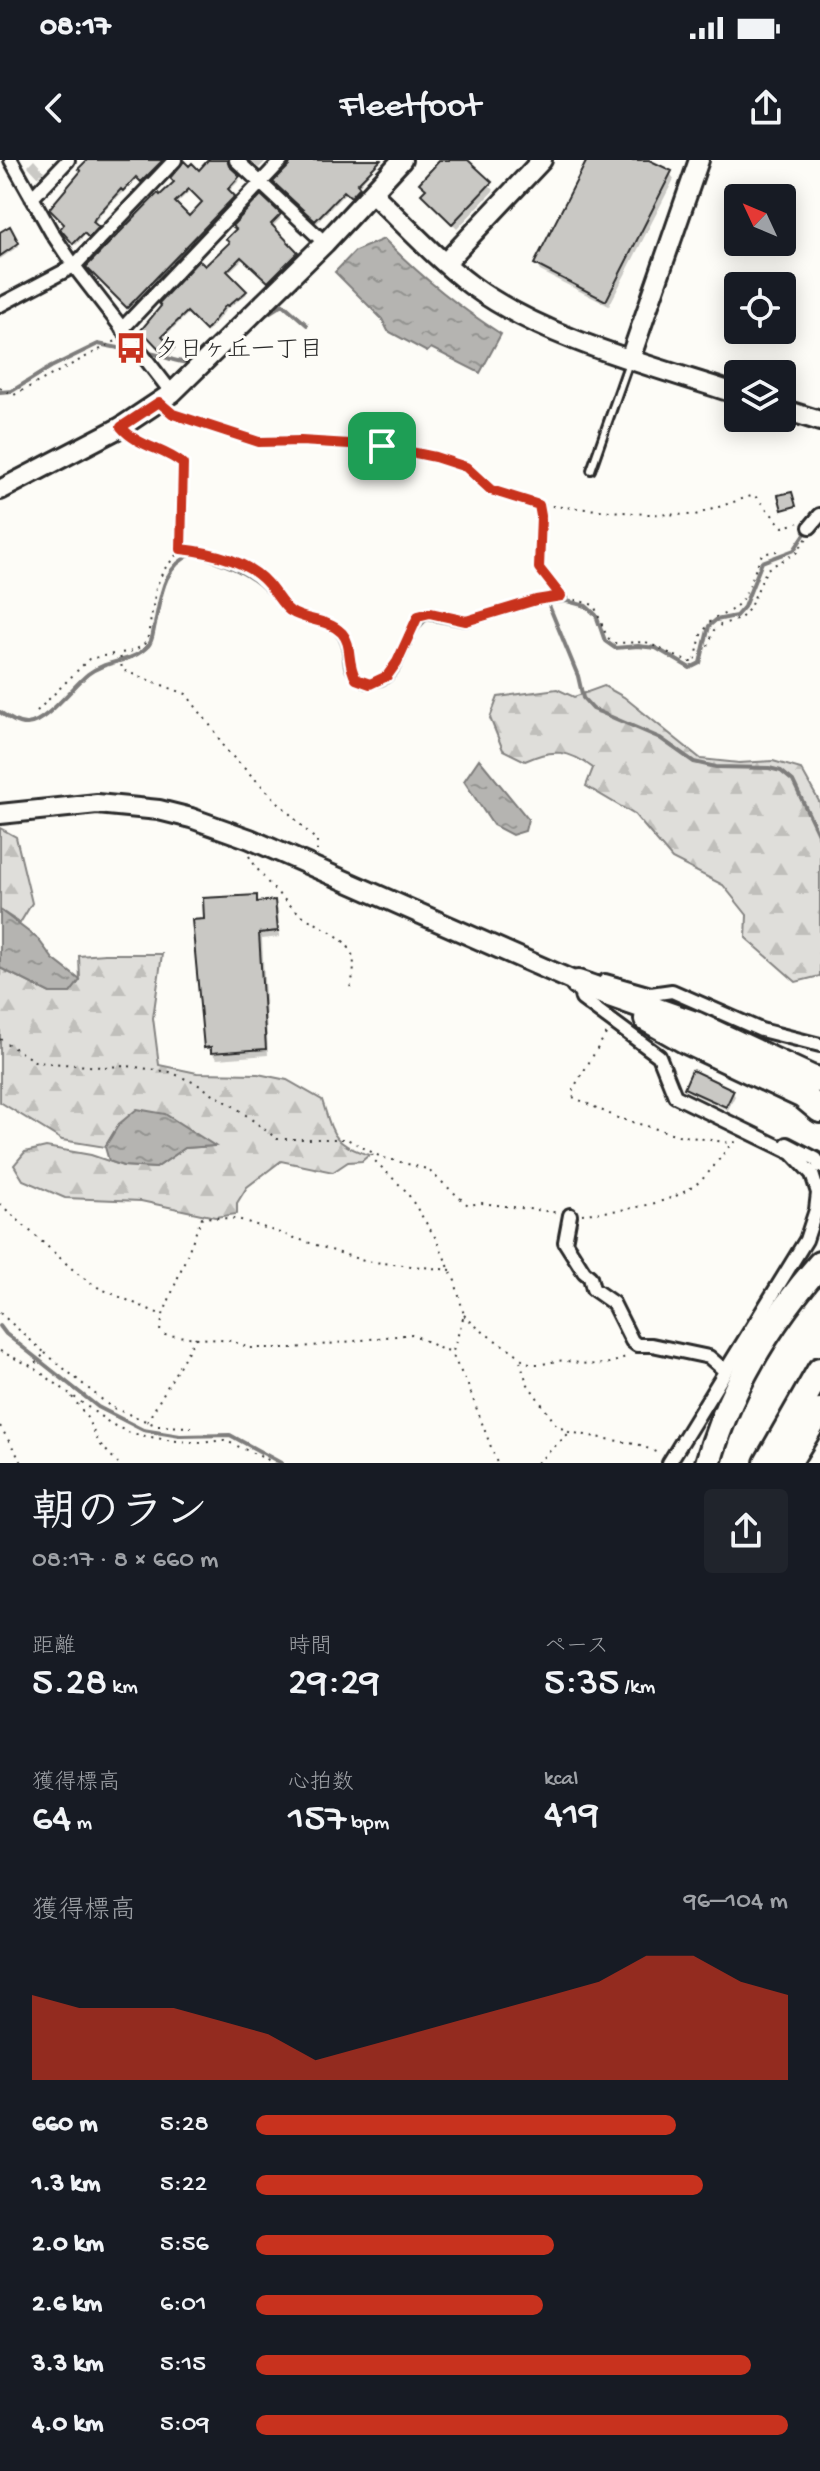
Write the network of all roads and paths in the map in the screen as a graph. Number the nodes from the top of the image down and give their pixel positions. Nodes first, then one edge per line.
1 (11, 160) edge
2 (68, 160) edge
3 (175, 160) edge
4 (236, 160) edge
5 (282, 160) edge
6 (402, 160) edge
7 (542, 160) edge
8 (699, 160) edge
9 (260, 183) junction
10 (372, 193) junction
11 (32, 198) junction
12 (325, 243) junction
13 (445, 263) junction
14 (74, 266) junction
15 (0, 305) edge
16 (124, 332) junction
17 (630, 359) junction
18 (0, 388) edge
19 (724, 389) edge
20 (166, 398) junction
21 (796, 413) edge
22 (820, 421) edge
23 (121, 427) junction
24 (591, 470) dead end
25 (0, 490) edge
26 (539, 505) junction
27 (820, 515) edge
28 (809, 532) junction
29 (181, 549) junction
30 (777, 551) dead end
31 (561, 596) junction
32 (708, 646) dead end
33 (120, 653) junction
34 (37, 711) dead end
35 (0, 814) edge
36 (246, 851) dead end
37 (316, 868) junction
38 (586, 986) junction
39 (349, 991) dead end
40 (613, 1022) junction
41 (0, 1039) edge
42 (820, 1045) edge
43 (816, 1092) edge
44 (755, 1136) junction
45 (768, 1142) junction
46 (732, 1143) junction
47 (372, 1153) junction
48 (820, 1166) edge
49 (0, 1204) edge
50 (570, 1215) junction
51 (820, 1264) edge
52 (451, 1270) junction
53 (0, 1313) edge
54 (163, 1315) junction
55 (464, 1315) junction
56 (196, 1336) junction
57 (637, 1345) junction
58 (0, 1351) edge
59 (453, 1351) junction
60 (45, 1353) junction
61 (519, 1359) junction
62 (33, 1367) junction
63 (724, 1370) junction
64 (820, 1370) edge
65 (69, 1393) junction
66 (820, 1411) edge
67 (147, 1422) junction
68 (0, 1426) edge
69 (194, 1427) dead end
70 (569, 1432) junction
71 (670, 1461) edge
72 (22, 1463) edge
73 (118, 1463) edge
74 (275, 1463) edge
75 (497, 1463) edge
76 (537, 1463) edge
77 (708, 1463) edge
78 (767, 1463) edge
79 (788, 1463) edge

1 - 11 street
2 - 11 street
3 - 14 street
4 - 9 street
5 - 9 street
6 - 10 street
7 - 13 street
8 - 17 street
9 - 12 street
9 - 16 street
10 - 12 street
10 - 13 street
11 - 14 street
12 - 20 street
13 - 17 street
14 - 15 street
14 - 16 street
16 - 18 path
16 - 20 street
17 - 19 street
17 - 24 lane
20 - 23 street
20 - 26 path
21 - 22 street
23 - 25 street
23 - 29 path
26 - 28 path
26 - 31 path
27 - 28 street
28 - 32 path
29 - 31 path
29 - 33 path
30 - 31 path
33 - 34 path
33 - 37 path
35 - 37 street
36 - 39 path
37 - 38 street
38 - 40 street
38 - 42 street
38 - 43 highway
40 - 44 street
40 - 46 path
41 - 47 path
44 - 45 street
44 - 46 path
45 - 48 street
45 - 63 street
46 - 50 path
47 - 50 path
47 - 52 path
49 - 54 path
50 - 57 street
51 - 77 highway
52 - 54 path
52 - 55 path
53 - 60 path
54 - 56 path
55 - 59 path
55 - 61 path
56 - 59 path
56 - 67 path
57 - 61 path
57 - 63 street
58 - 62 path
59 - 75 path
60 - 62 path
60 - 67 path
61 - 70 path
62 - 65 path
63 - 71 street
64 - 78 highway
65 - 73 path
65 - 74 path
66 - 79 highway
67 - 69 path
68 - 72 path
70 - 71 path
70 - 76 path

